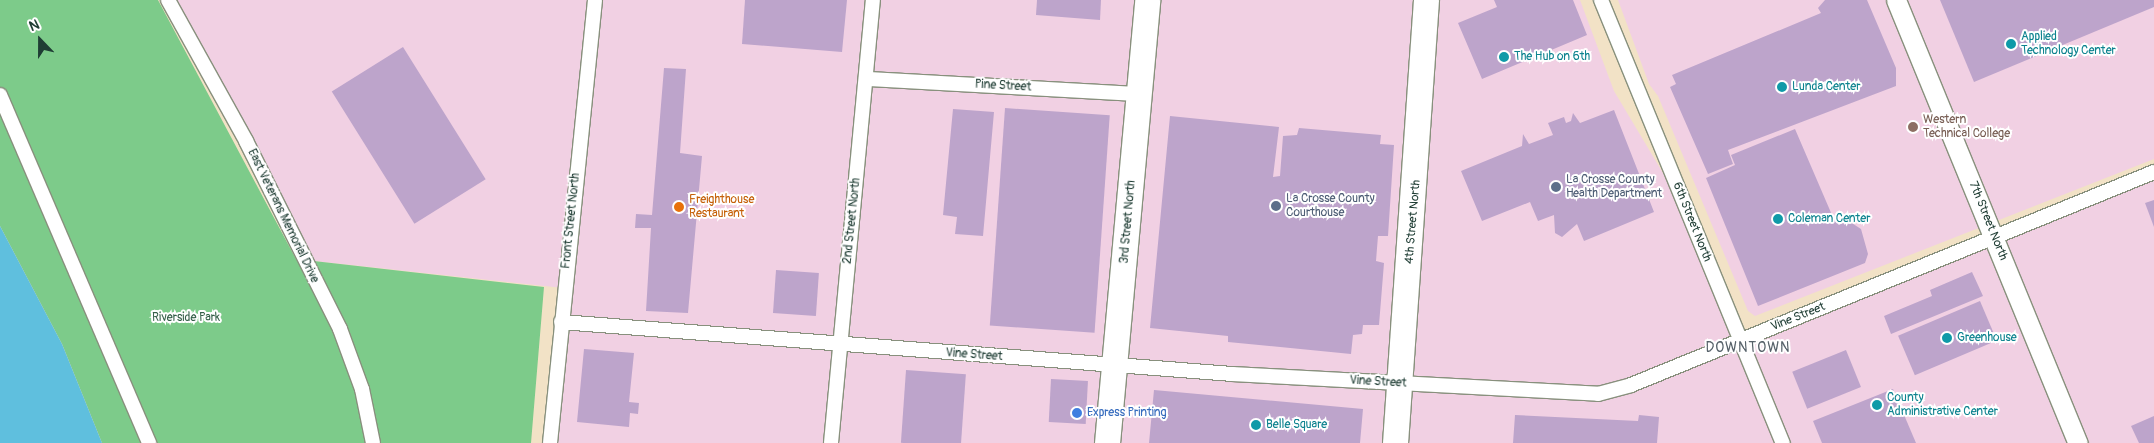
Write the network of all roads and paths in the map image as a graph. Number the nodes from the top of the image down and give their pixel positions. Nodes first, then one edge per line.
1 (168, 0) edge
2 (595, 0) edge
3 (873, 0) edge
4 (1147, 0) edge
5 (1426, 0) edge
6 (1601, 0) edge
7 (1896, 0) edge
8 (867, 79) junction
9 (1139, 94) junction
10 (0, 95) edge
11 (2154, 172) edge
12 (1994, 237) junction
13 (561, 322) junction
14 (1740, 340) junction
15 (840, 344) junction
16 (1115, 366) junction
17 (1400, 383) junction
18 (150, 443) edge
19 (373, 443) edge
20 (550, 443) edge
21 (831, 443) edge
22 (1107, 443) edge
23 (1396, 443) edge
24 (1783, 443) edge
25 (2078, 443) edge

1 - 19 street, East Veterans Memorial Drive
2 - 13 street, Front Street North
3 - 8 street, 2nd Street North
4 - 9 highway, 3rd Street North
5 - 17 highway, 4th Street North
6 - 14 street, 6th Street North
7 - 12 main road, 7th Street North
8 - 9 street, Pine Street
8 - 15 street, 2nd Street North
9 - 16 highway, 3rd Street North
10 - 18 street
11 - 12 street, Vine Street
12 - 14 street, Vine Street
12 - 25 main road, 7th Street North
13 - 15 street, Vine Street
13 - 20 street, Front Street North
14 - 17 street, Vine Street
14 - 24 street, 6th Street North
15 - 16 street, Vine Street
15 - 21 street, 2nd Street North
16 - 17 street, Vine Street
16 - 22 highway, 3rd Street North
17 - 23 highway, 4th Street North

